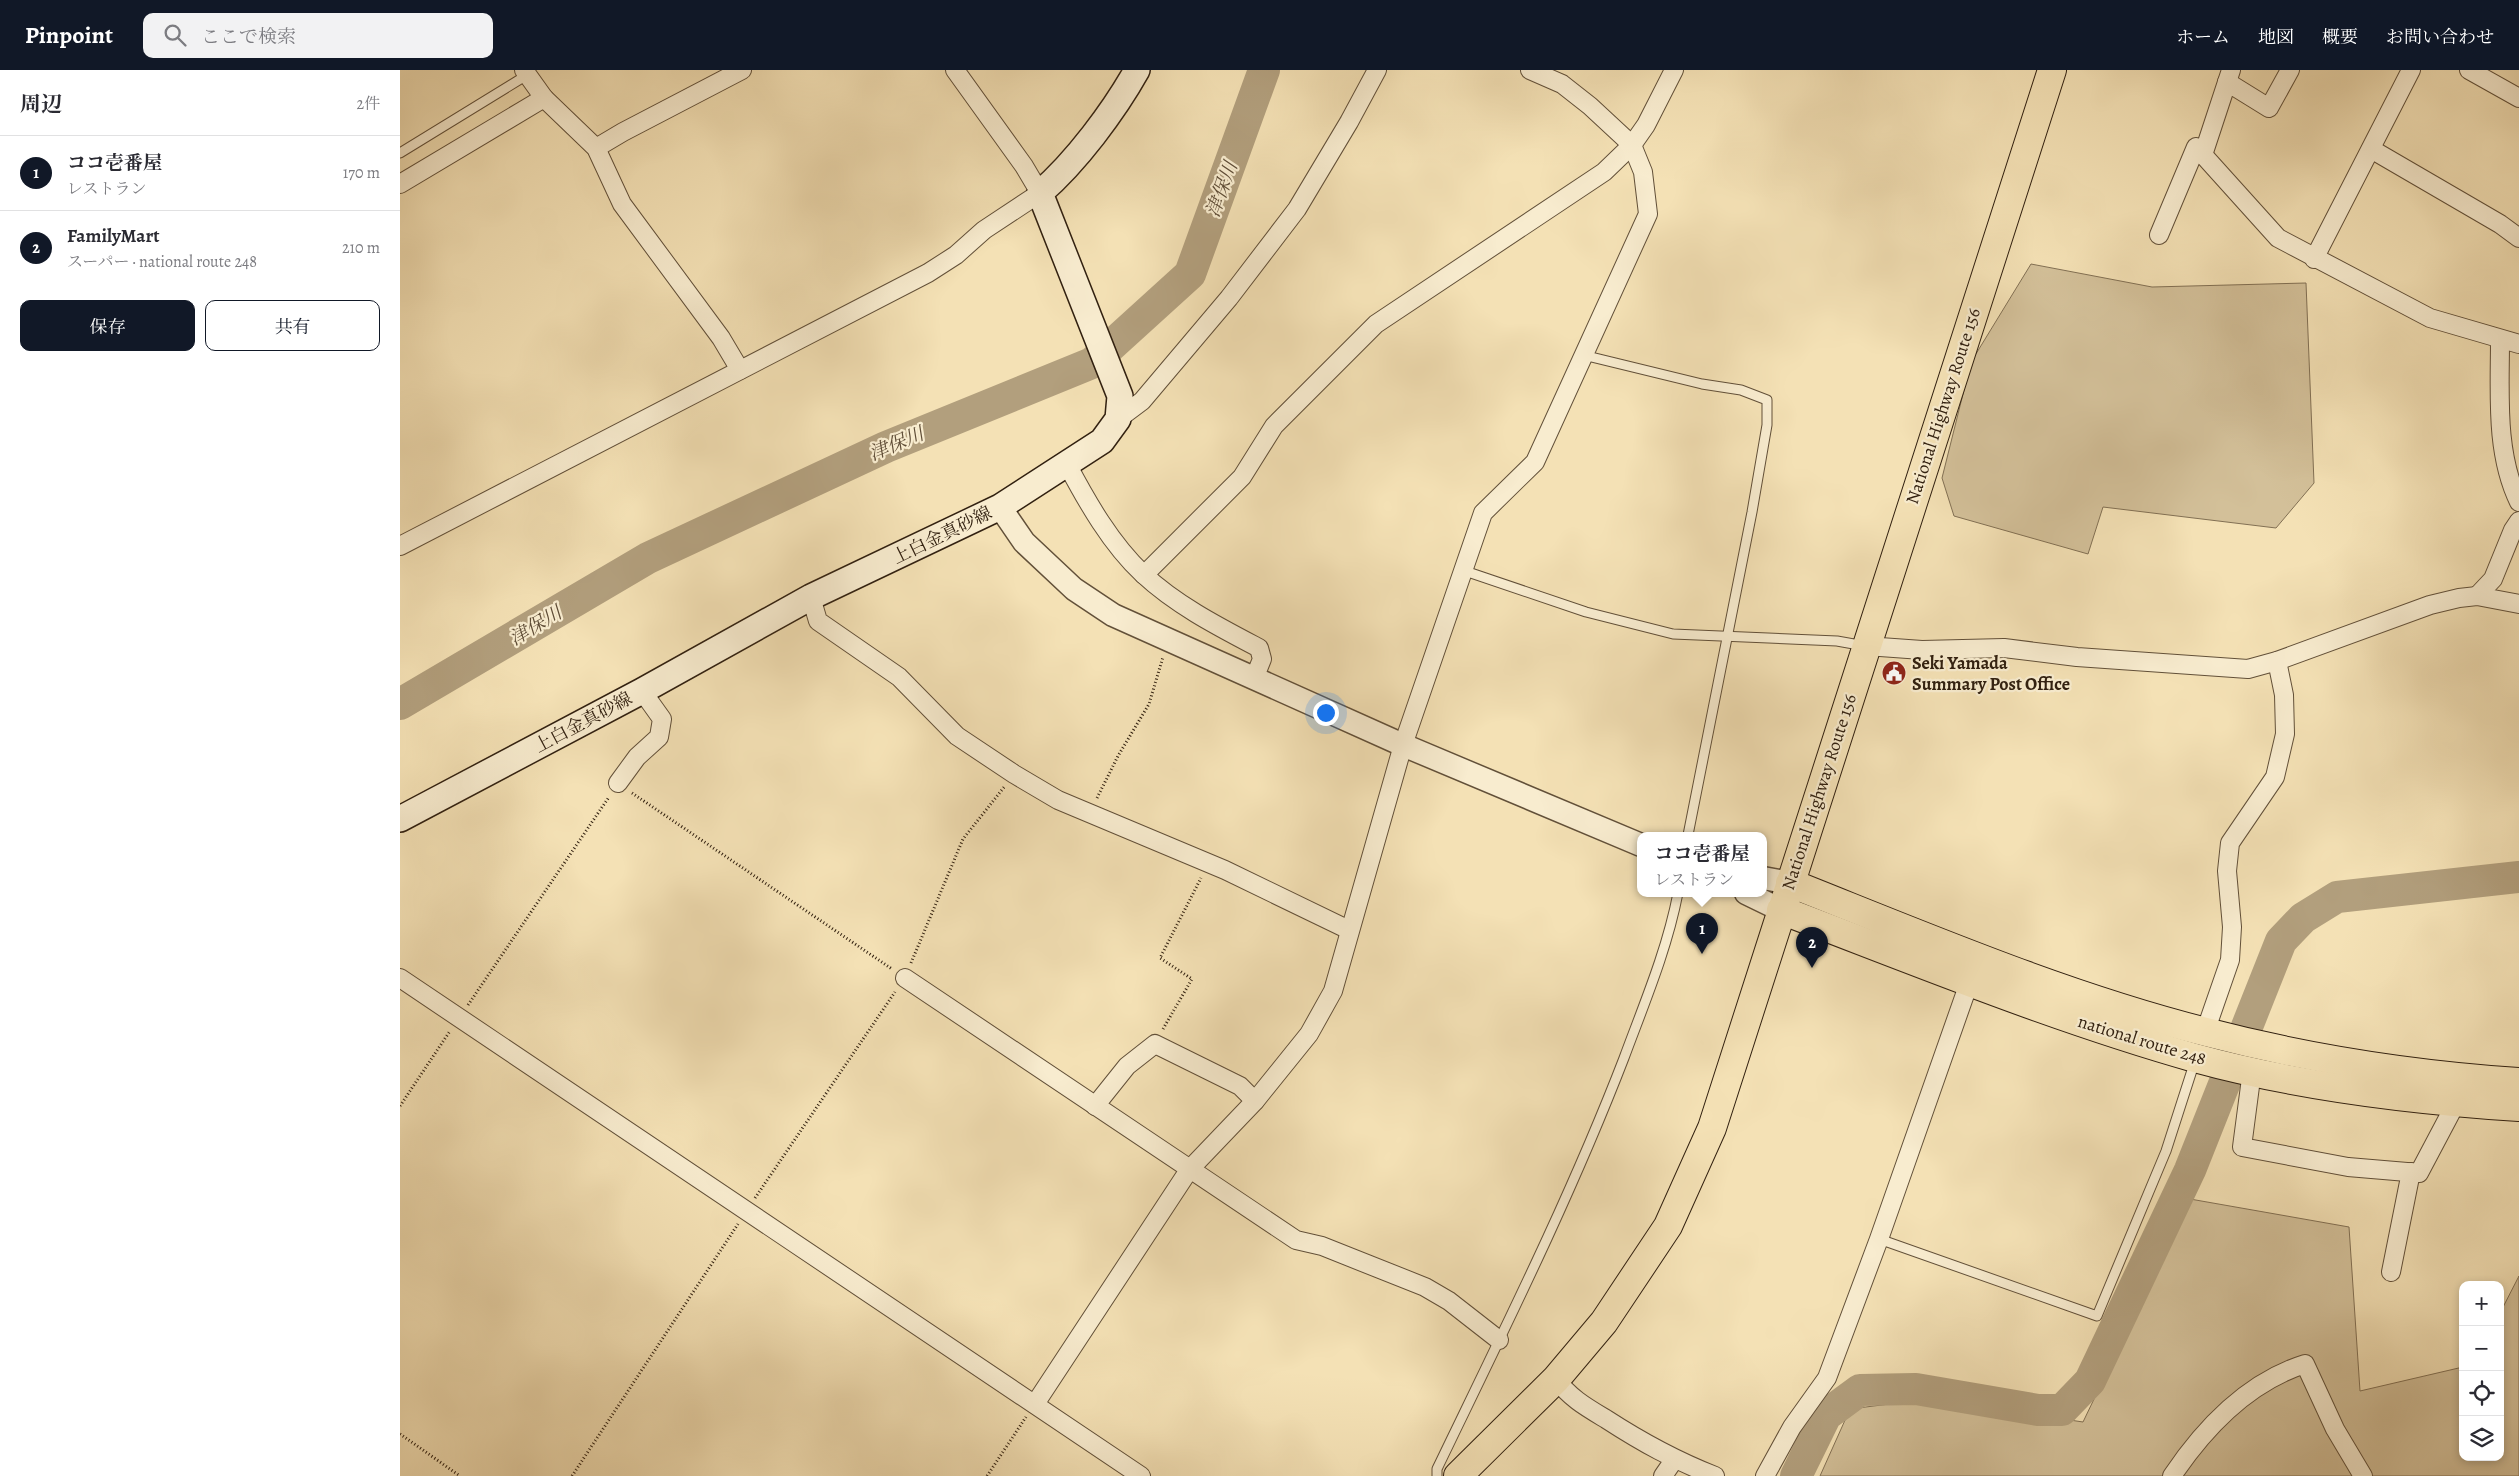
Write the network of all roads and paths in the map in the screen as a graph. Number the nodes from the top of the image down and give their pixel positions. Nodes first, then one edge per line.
1 (742, 70) edge
2 (955, 70) edge
3 (1137, 70) edge
4 (1377, 70) edge
5 (1530, 70) edge
6 (1674, 70) edge
7 (2052, 70) edge
8 (2290, 70) edge
9 (2411, 70) edge
10 (2470, 70) edge
11 (526, 72) edge
12 (2229, 76) edge
13 (544, 98) junction
14 (2519, 98) edge
15 (1632, 145) junction
16 (596, 148) junction
17 (2370, 149) junction
18 (400, 153) edge
19 (2204, 155) junction
20 (400, 184) edge
21 (1042, 198) junction
22 (2159, 235) dead end
23 (2519, 238) edge
24 (2314, 259) junction
25 (2500, 340) junction
26 (2519, 344) edge
27 (1583, 355) junction
28 (740, 370) junction
29 (1119, 408) junction
30 (1067, 464) junction
31 (2519, 502) edge
32 (1000, 507) junction
33 (2519, 521) edge
34 (400, 546) edge
35 (1462, 570) junction
36 (1144, 575) junction
37 (2477, 596) junction
38 (810, 597) junction
39 (2519, 604) edge
40 (1725, 638) junction
41 (1168, 640) junction
42 (1866, 646) junction
43 (2277, 661) junction
44 (1254, 679) junction
45 (642, 691) junction
46 (1403, 746) junction
47 (1014, 774) junction
48 (618, 783) junction
49 (1090, 814) junction
50 (400, 819) edge
51 (1689, 832) edge
52 (1637, 843) edge
53 (1208, 864) junction
54 (1767, 879) edge
55 (1790, 883) junction
56 (1677, 897) edge
57 (1754, 897) edge
58 (1781, 910) junction
59 (1349, 930) junction
60 (400, 978) edge
61 (905, 978) junction
62 (1969, 983) junction
63 (460, 1017) junction
64 (2205, 1032) junction
65 (1154, 1044) junction
66 (2196, 1058) junction
67 (2252, 1071) junction
68 (2519, 1082) edge
69 (1255, 1100) junction
70 (2456, 1103) junction
71 (400, 1106) edge
72 (1095, 1106) junction
73 (2519, 1107) edge
74 (1189, 1170) junction
75 (2411, 1172) junction
76 (746, 1211) junction
77 (1879, 1239) junction
78 (2391, 1272) dead end
79 (1499, 1340) junction
80 (1556, 1379) junction
81 (1035, 1404) junction
82 (400, 1434) edge
83 (1674, 1460) junction
84 (460, 1476) edge
85 (572, 1476) edge
86 (987, 1476) edge
87 (1141, 1476) edge
88 (1437, 1476) edge
89 (1458, 1476) edge
90 (1663, 1476) edge
91 (1715, 1476) edge
92 (1765, 1476) edge
93 (2172, 1476) edge
94 (2363, 1476) edge

1 - 16 street
2 - 21 street
3 - 21 main road
4 - 29 street
5 - 15 street
6 - 15 street
7 - 42 highway, National Highway Route 156
8 - 12 street
9 - 17 street
10 - 14 street
11 - 13 street
11 - 18 lane
12 - 19 street
13 - 16 street
13 - 20 street
15 - 27 street
15 - 36 street
16 - 28 street
17 - 23 street
17 - 24 street
19 - 22 street
19 - 24 street
21 - 28 street
21 - 29 main road
24 - 25 street
25 - 26 street
25 - 31 street
27 - 35 street
27 - 40 lane
28 - 34 street
29 - 30 main road, 上白金真砂線
30 - 32 main road, 上白金真砂線
30 - 36 street
32 - 38 main road, 上白金真砂線
32 - 41 street
33 - 37 street
35 - 40 lane
35 - 46 street
36 - 44 street
37 - 39 street
37 - 43 street
38 - 45 main road, 上白金真砂線
38 - 47 street
40 - 42 lane
40 - 51 lane
41 - 44 street
41 - 49 path
42 - 43 street
42 - 55 highway, National Highway Route 156
43 - 64 street
44 - 46 street
45 - 48 street
45 - 50 main road, 上白金真砂線
46 - 52 street
46 - 59 street
47 - 49 street
47 - 61 path
48 - 61 path
48 - 63 path
49 - 53 street
53 - 59 street
53 - 65 path
54 - 55 street
55 - 58 highway, National Highway Route 156
55 - 64 highway, national route 248
56 - 79 lane
57 - 58 street
58 - 62 highway, national route 248
58 - 80 highway, National Highway Route 156
59 - 69 street
60 - 63 street
61 - 72 street
61 - 76 path
62 - 66 highway, national route 248
62 - 77 street
63 - 71 path
63 - 76 street
64 - 68 highway, national route 248
65 - 69 street
65 - 72 street
66 - 67 highway, national route 248
66 - 77 lane
67 - 70 highway, national route 248
67 - 75 street
69 - 74 street
70 - 73 highway, national route 248
70 - 75 street
72 - 74 street
74 - 79 street
74 - 81 street
75 - 78 street
76 - 81 street
76 - 85 path
77 - 92 street
79 - 88 lane
80 - 83 street
80 - 89 highway, National Highway Route 156
81 - 86 path
81 - 87 street
82 - 84 path
83 - 90 street
83 - 91 street
93 - 94 street

